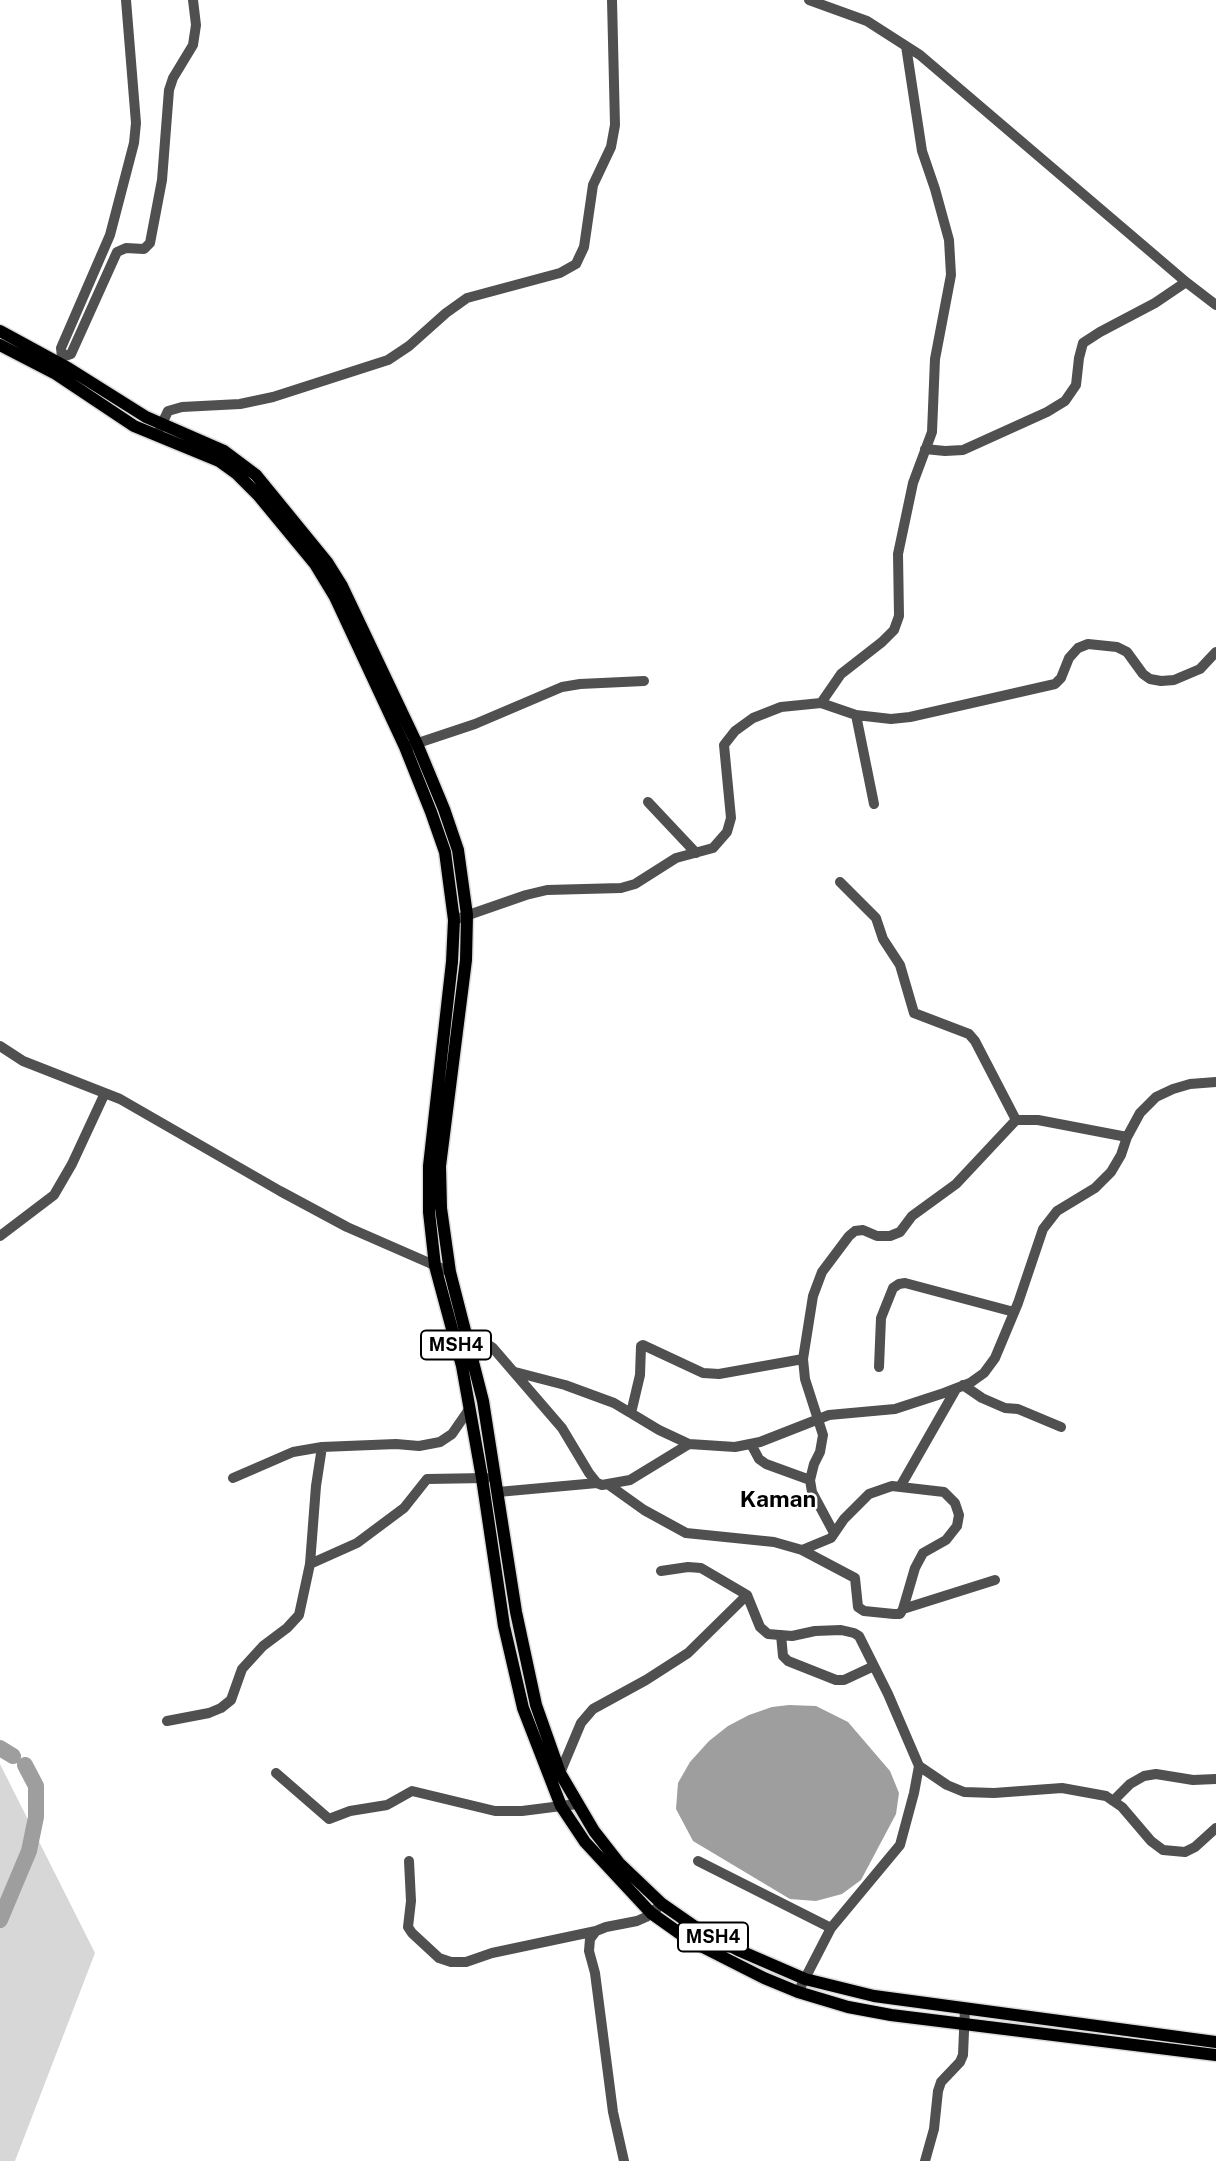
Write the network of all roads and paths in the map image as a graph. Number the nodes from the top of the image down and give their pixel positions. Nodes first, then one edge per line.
1 (126, 0) edge
2 (193, 0) edge
3 (612, 0) edge
4 (809, 0) edge
5 (906, 46) junction
6 (1186, 282) junction
7 (1216, 305) edge
8 (0, 331) edge
9 (0, 345) edge
10 (59, 365) junction
11 (160, 430) junction
12 (925, 449) junction
13 (1216, 652) edge
14 (644, 681) dead end
15 (821, 703) junction
16 (856, 715) junction
17 (411, 746) junction
18 (648, 802) dead end
19 (874, 804) dead end
20 (696, 853) junction
21 (840, 882) dead end
22 (460, 917) junction
23 (0, 1046) edge
24 (1216, 1082) edge
25 (105, 1093) junction
26 (1016, 1120) junction
27 (1127, 1137) junction
28 (0, 1236) edge
29 (435, 1266) junction
30 (450, 1272) junction
31 (1014, 1312) junction
32 (453, 1332) junction
33 (467, 1336) junction
34 (803, 1359) junction
35 (879, 1367) dead end
36 (514, 1372) junction
37 (960, 1387) junction
38 (470, 1408) junction
39 (631, 1413) junction
40 (818, 1420) junction
41 (1061, 1427) dead end
42 (689, 1444) junction
43 (751, 1444) junction
44 (322, 1447) junction
45 (496, 1477) junction
46 (233, 1478) dead end
47 (482, 1478) junction
48 (810, 1480) junction
49 (597, 1483) junction
50 (609, 1485) junction
51 (900, 1487) junction
52 (498, 1492) junction
53 (834, 1533) junction
54 (802, 1550) junction
55 (310, 1564) junction
56 (661, 1571) dead end
57 (995, 1580) dead end
58 (747, 1595) junction
59 (903, 1609) junction
60 (781, 1635) junction
61 (874, 1666) junction
62 (167, 1721) dead end
63 (919, 1766) junction
64 (276, 1773) dead end
65 (555, 1776) junction
66 (1216, 1779) edge
67 (1113, 1801) junction
68 (576, 1804) junction
69 (561, 1806) junction
70 (1216, 1828) edge
71 (410, 1861) dead end
72 (698, 1861) dead end
73 (663, 1904) junction
74 (651, 1913) junction
75 (831, 1928) junction
76 (596, 1931) junction
77 (805, 1979) junction
78 (798, 1992) junction
79 (965, 2008) junction
80 (964, 2025) junction
81 (1216, 2042) edge
82 (1216, 2055) edge
83 (624, 2161) edge
84 (925, 2161) edge

1 - 10 street
2 - 10 street
3 - 11 street
4 - 5 street
5 - 6 street
5 - 12 street
6 - 7 street
6 - 12 street
8 - 10 main road, MSH4
9 - 10 main road, MSH4
10 - 11 main road, MSH4
11 - 17 main road, MSH4
12 - 15 street
13 - 16 street
14 - 17 street
15 - 16 street
15 - 20 street
16 - 19 street
17 - 22 main road, MSH4
18 - 20 street
20 - 22 street
21 - 26 street
22 - 29 main road, MSH4
22 - 30 main road, MSH4
23 - 25 street
24 - 27 street
25 - 28 street
25 - 29 street
26 - 27 street
26 - 34 street
27 - 31 street
29 - 30 street
29 - 32 main road, MSH4
30 - 33 main road, MSH4
31 - 35 street
31 - 37 street
32 - 33 street
32 - 38 main road, MSH4
33 - 36 street
33 - 45 main road, MSH4
34 - 39 street
34 - 40 street
36 - 39 street
36 - 49 street
37 - 40 street
37 - 41 street
37 - 51 street
38 - 44 street
38 - 47 main road, MSH4
39 - 42 street
40 - 43 street
40 - 48 street
42 - 43 street
42 - 50 street
43 - 48 street
44 - 46 street
44 - 55 street
45 - 47 street
45 - 52 main road, MSH4
47 - 55 street
47 - 65 main road, MSH4
48 - 53 street
49 - 50 street
49 - 52 street
50 - 54 street
51 - 53 street
51 - 59 street
52 - 65 main road, MSH4
53 - 54 street
54 - 59 street
55 - 62 street
56 - 58 street
57 - 59 street
58 - 60 street
58 - 65 street
60 - 61 street
60 - 61 street
61 - 63 street
63 - 67 street
63 - 75 street
64 - 69 street
65 - 68 main road, MSH4
65 - 69 main road, MSH4
66 - 67 street
67 - 70 street
68 - 69 street
68 - 73 main road, MSH4
69 - 74 main road, MSH4
71 - 76 street
72 - 75 street
73 - 74 street
73 - 77 main road, MSH4
74 - 76 street
74 - 78 main road, MSH4
75 - 77 street
76 - 83 street
77 - 78 street
77 - 79 main road, MSH4
78 - 80 main road, MSH4
79 - 80 street
79 - 81 main road, MSH4
80 - 82 main road, MSH4
80 - 84 street

